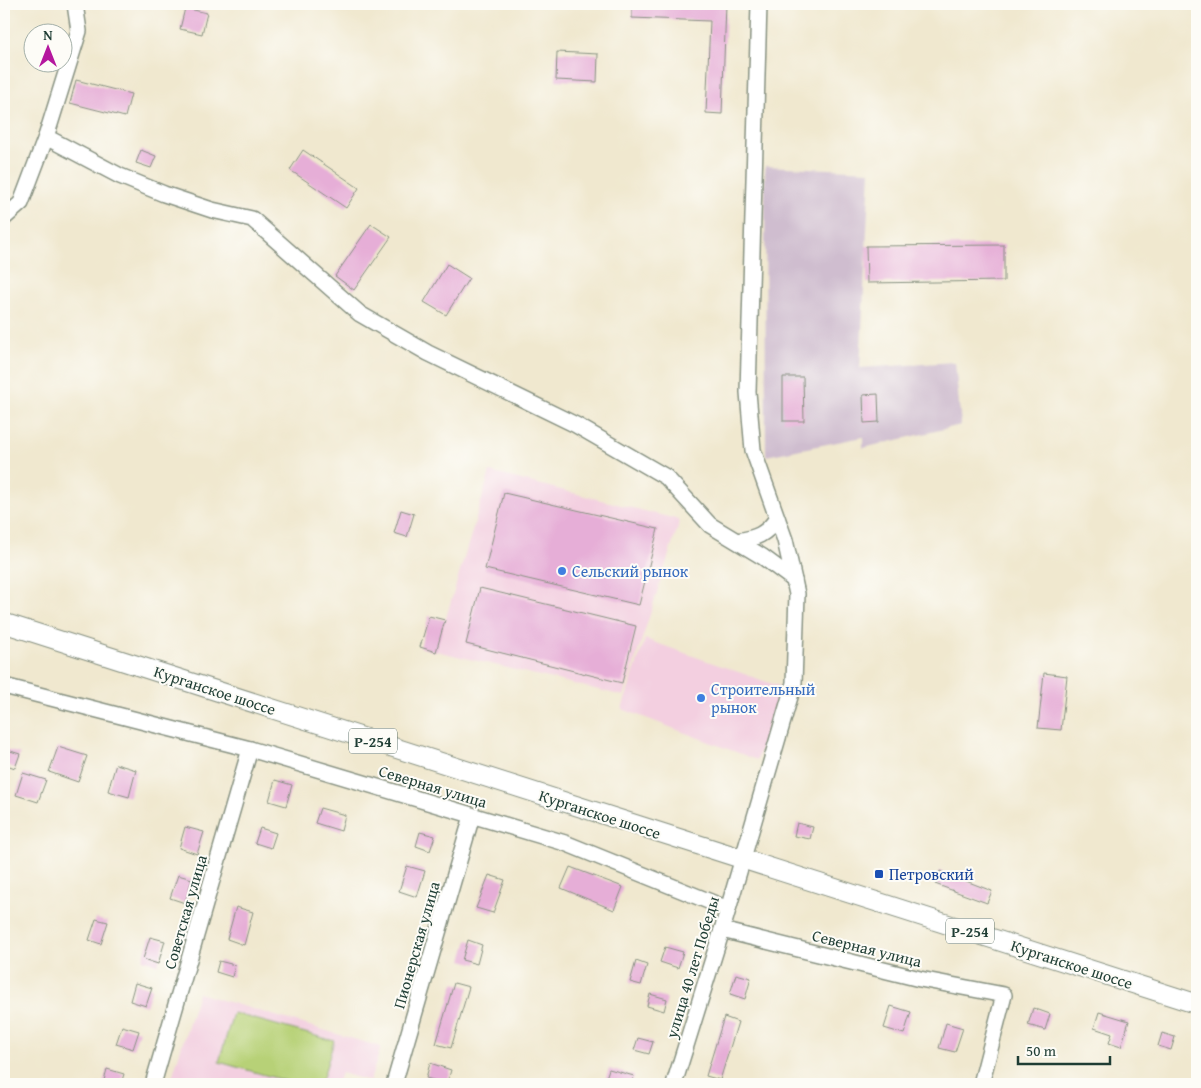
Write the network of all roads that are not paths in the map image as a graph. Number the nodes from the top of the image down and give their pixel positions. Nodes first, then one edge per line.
1 (75, 4) edge
2 (759, 4) edge
3 (46, 137) junction
4 (4, 218) edge
5 (777, 518) junction
6 (737, 541) junction
7 (794, 580) junction
8 (4, 623) edge
9 (4, 686) edge
10 (250, 749) junction
11 (472, 816) junction
12 (743, 860) junction
13 (728, 909) junction
14 (722, 930) junction
15 (1197, 1004) edge
16 (153, 1084) edge
17 (394, 1084) edge
18 (674, 1084) edge
19 (981, 1084) edge

1 - 3 street
2 - 5 street, улица 40 лет Победы
3 - 4 street
3 - 6 street
5 - 6 street
5 - 7 street, улица 40 лет Победы
6 - 7 street
7 - 12 street, улица 40 лет Победы
8 - 12 main road, Курганское шоссе / Р-254
9 - 10 street, Северная улица
10 - 11 street, Северная улица
10 - 16 street, Советская улица
11 - 13 street, Северная улица
11 - 17 street, Пионерская улица
12 - 13 street, улица 40 лет Победы
12 - 15 main road, Курганское шоссе / Р-254
13 - 14 street, улица 40 лет Победы
14 - 18 street, улица 40 лет Победы
14 - 19 street, Северная улица

